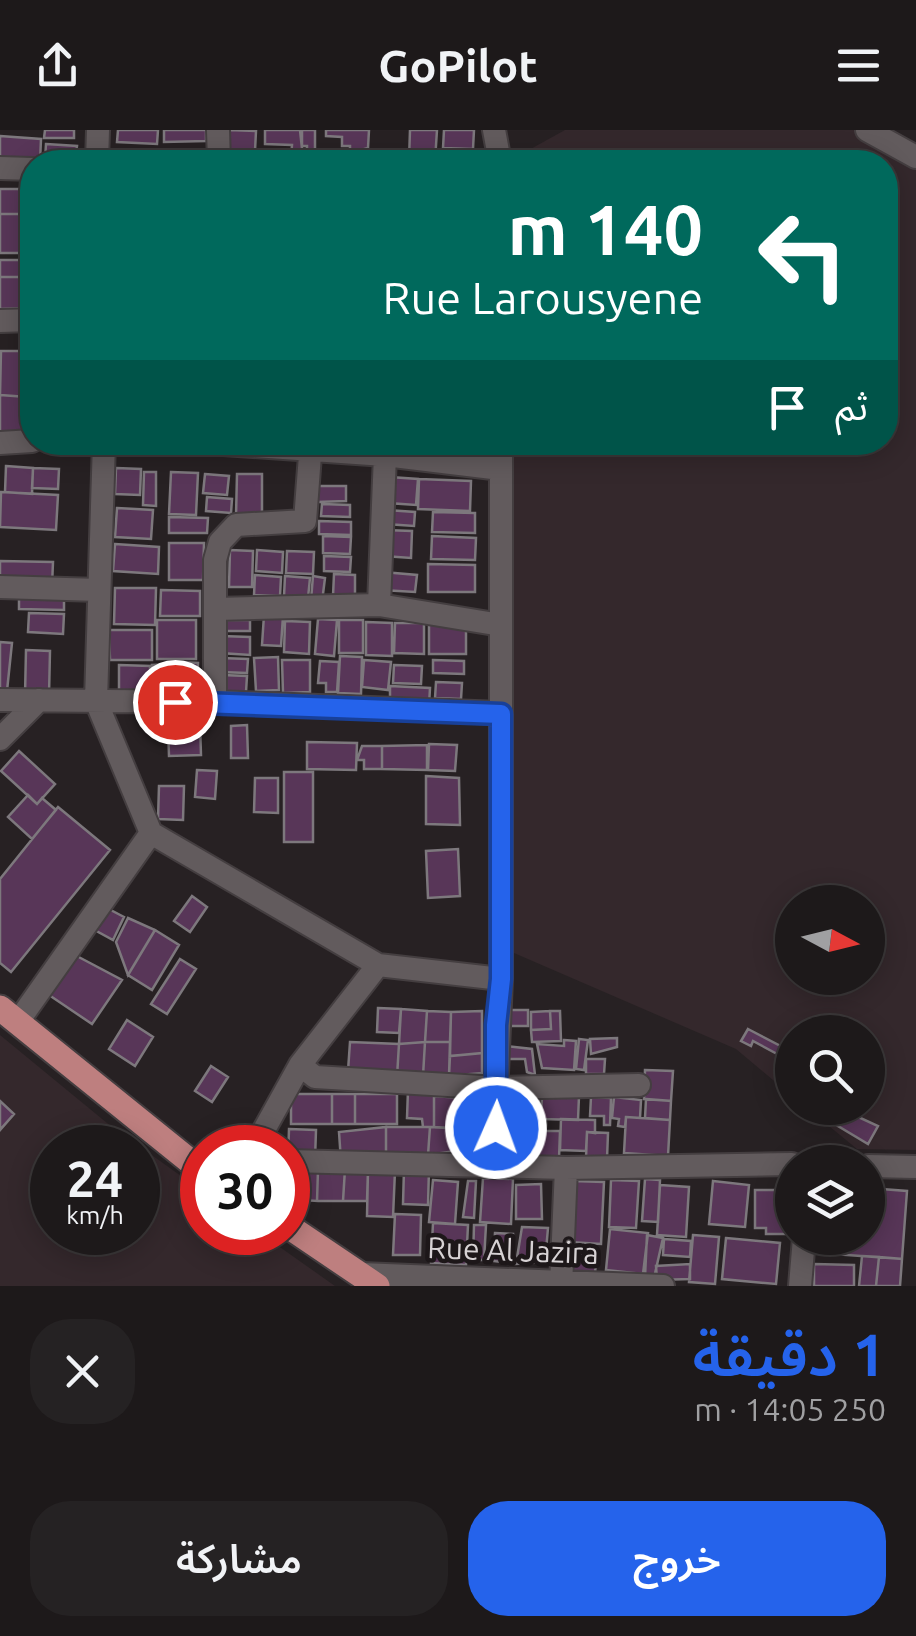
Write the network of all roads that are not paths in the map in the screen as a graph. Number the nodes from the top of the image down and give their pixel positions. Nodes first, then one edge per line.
1 (867, 130) edge
2 (916, 157) edge
3 (104, 455) edge
4 (310, 455) edge
5 (385, 455) edge
6 (393, 455) edge
7 (501, 455) edge
8 (501, 469) junction
9 (0, 587) edge
10 (99, 590) junction
11 (378, 605) junction
12 (215, 608) junction
13 (500, 625) junction
14 (0, 700) edge
15 (38, 700) junction
16 (96, 701) junction
17 (215, 702) junction
18 (501, 714) junction
19 (0, 739) edge
20 (151, 833) junction
21 (378, 965) junction
22 (501, 979) junction
23 (5, 1014) edge
24 (300, 1065) junction
25 (639, 1084) dead end
26 (498, 1088) junction
27 (267, 1125) edge
28 (180, 1150) edge
29 (310, 1163) edge
30 (775, 1164) edge
31 (885, 1166) edge
32 (493, 1167) junction
33 (916, 1167) edge
34 (566, 1168) junction
35 (310, 1241) edge
36 (803, 1255) edge
37 (369, 1280) edge
38 (561, 1284) edge
39 (662, 1286) edge
40 (800, 1286) edge

1 - 2 street
3 - 10 street
4 - 12 street
5 - 11 street
6 - 8 street
7 - 8 street
8 - 13 street
9 - 10 street
10 - 16 street
11 - 12 street
11 - 13 street
12 - 17 street
13 - 18 street
14 - 15 street
15 - 16 street
15 - 19 street
16 - 17 street
16 - 20 street
17 - 18 street
18 - 22 street
20 - 21 street
20 - 23 street
21 - 22 street
21 - 24 street
22 - 26 street
23 - 28 main road
24 - 26 street
24 - 27 street
25 - 26 street
26 - 32 street
29 - 32 street
30 - 34 street
31 - 33 street
32 - 34 street
34 - 38 street
35 - 37 main road
36 - 40 street
37 - 38 street, Rue Al Jazira
38 - 39 street, Rue Al Jazira

